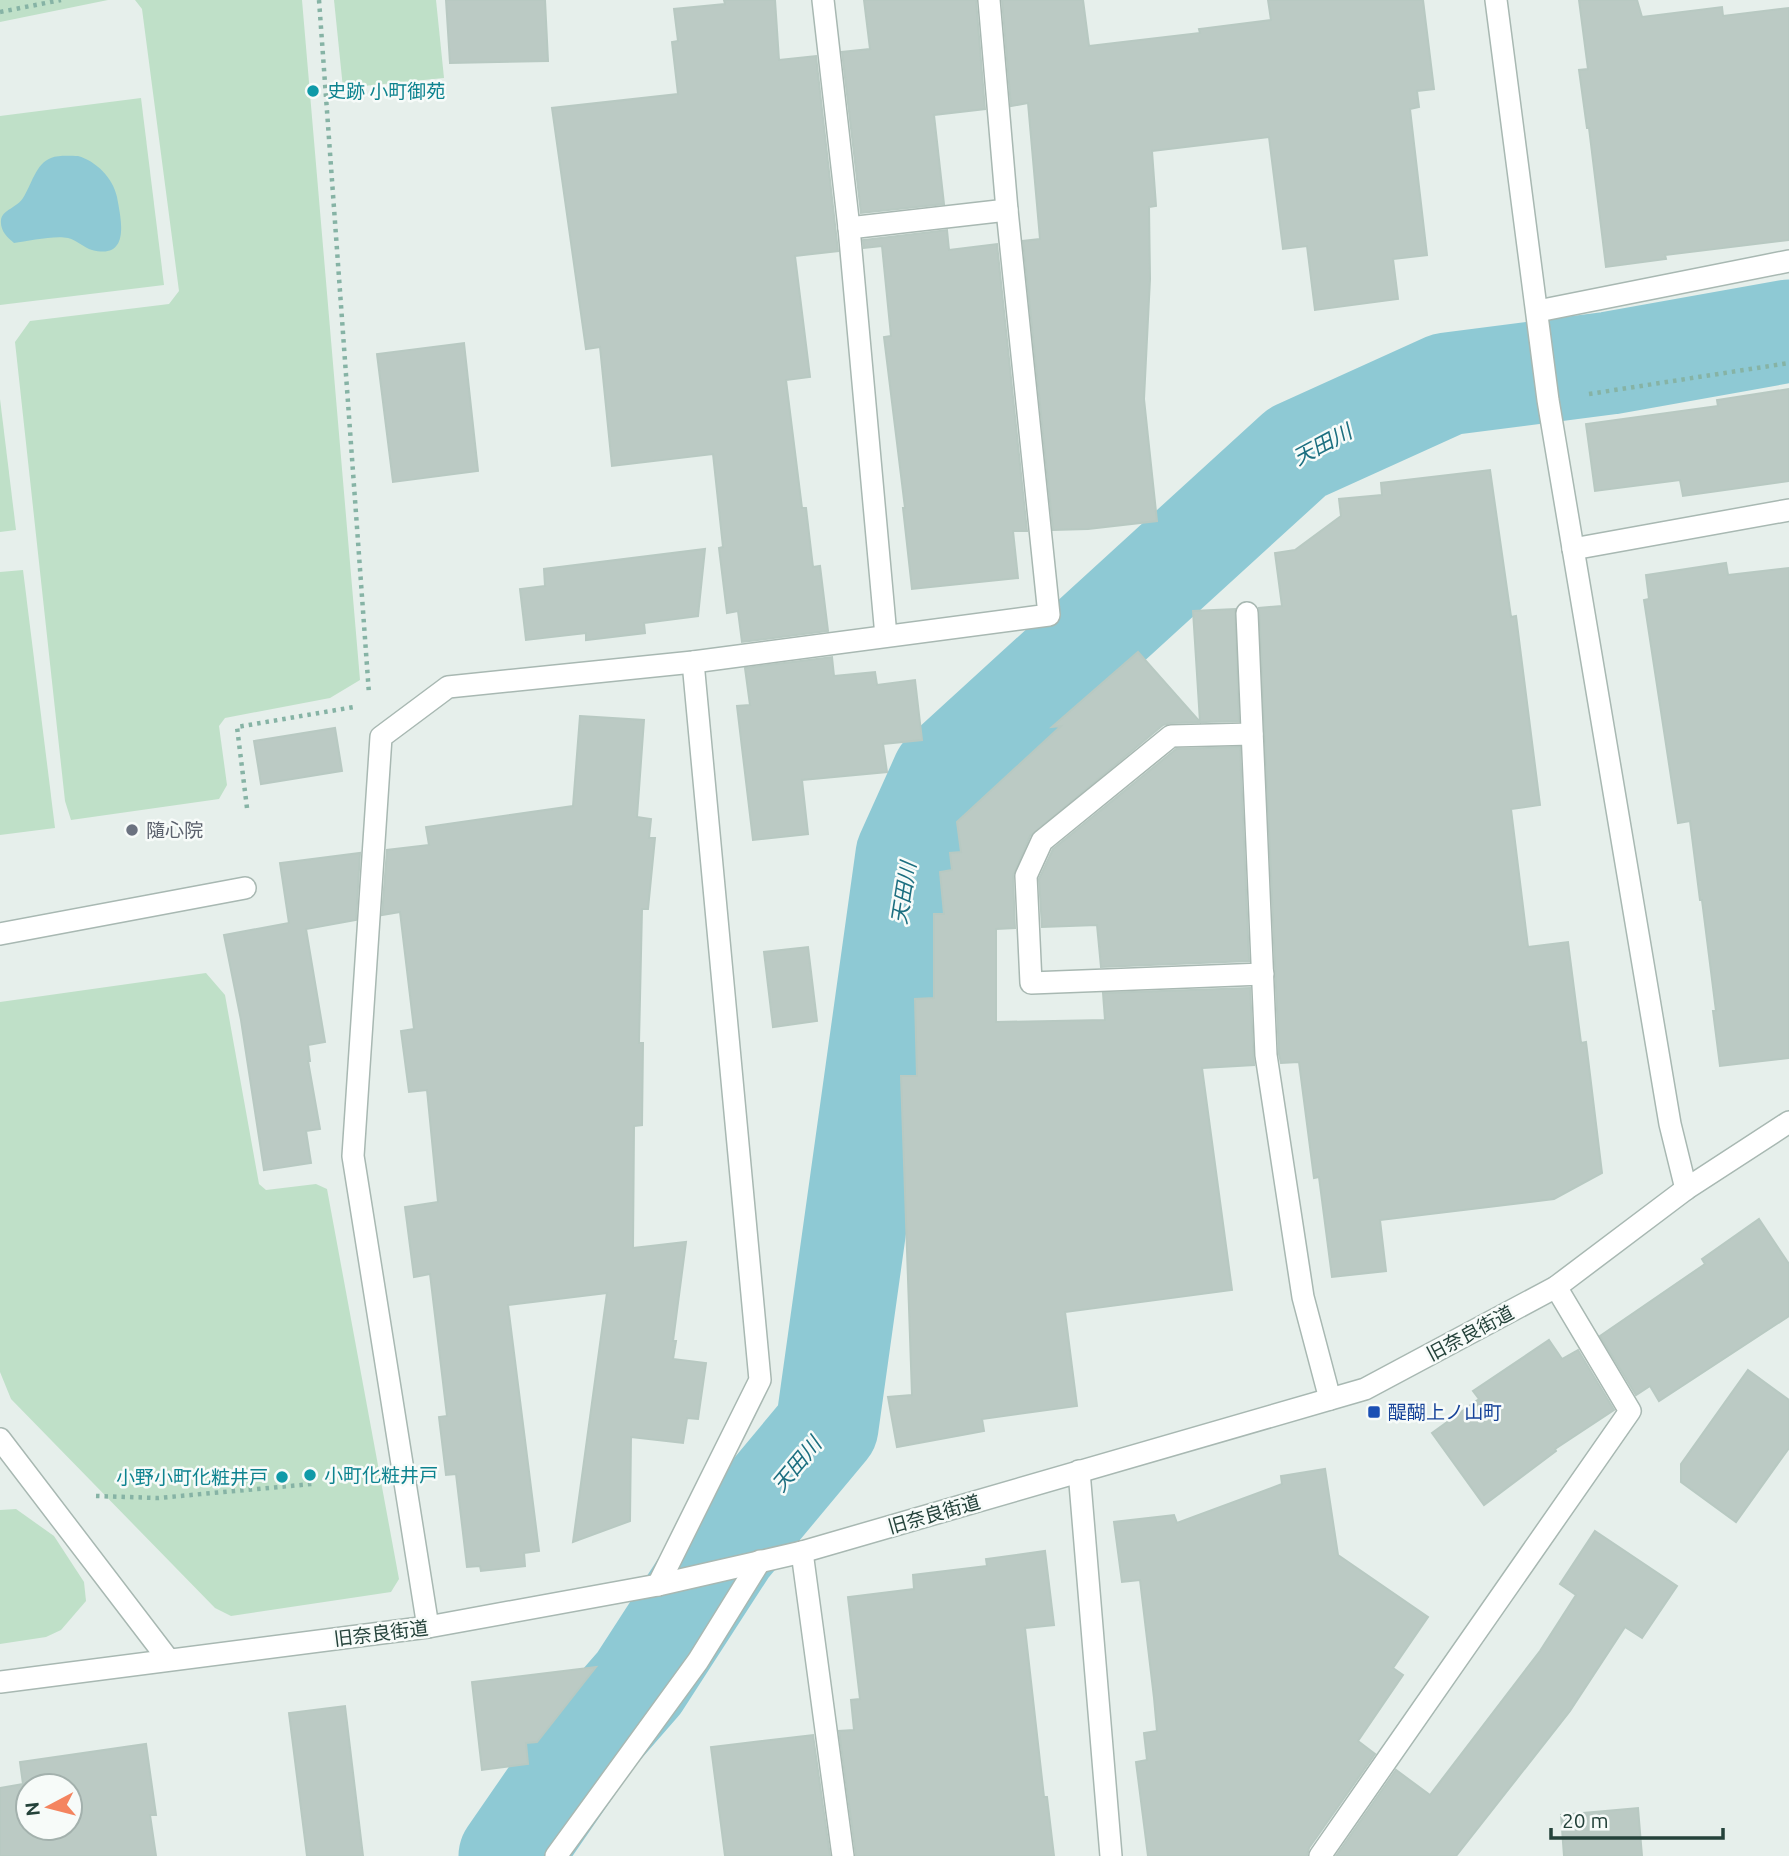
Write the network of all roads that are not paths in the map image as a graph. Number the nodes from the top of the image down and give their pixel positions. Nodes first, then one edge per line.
1 (823, 0) edge
2 (989, 0) edge
3 (1496, 0) edge
4 (1007, 210) junction
5 (849, 228) junction
6 (1789, 261) edge
7 (1538, 311) junction
8 (1789, 510) edge
9 (1573, 549) junction
10 (1247, 612) dead end
11 (886, 636) junction
12 (693, 662) junction
13 (1252, 734) junction
14 (245, 888) dead end
15 (0, 934) edge
16 (1263, 974) junction
17 (1789, 1122) edge
18 (1686, 1189) junction
19 (1556, 1287) junction
20 (1330, 1399) junction
21 (0, 1439) edge
22 (1079, 1471) junction
23 (802, 1552) junction
24 (753, 1563) junction
25 (658, 1585) junction
26 (428, 1627) junction
27 (168, 1659) junction
28 (0, 1682) edge
29 (556, 1856) edge
30 (843, 1856) edge
31 (1111, 1856) edge
32 (1320, 1856) edge

1 - 5 street
2 - 4 street
3 - 7 street
4 - 5 street
4 - 11 street
5 - 11 street
6 - 7 street
7 - 9 street
8 - 9 street
9 - 18 street
10 - 13 street
11 - 12 street
12 - 25 street
12 - 26 street
13 - 16 street
13 - 16 street
14 - 15 street
16 - 20 street
17 - 18 street, 旧奈良街道
18 - 19 street, 旧奈良街道
19 - 20 street, 旧奈良街道
19 - 32 street
20 - 22 street, 旧奈良街道
21 - 27 street
22 - 23 street, 旧奈良街道
22 - 31 street
23 - 24 street, 旧奈良街道
23 - 30 street
24 - 25 street, 旧奈良街道
24 - 29 street
25 - 26 street, 旧奈良街道
26 - 27 street, 旧奈良街道
27 - 28 street, 旧奈良街道

